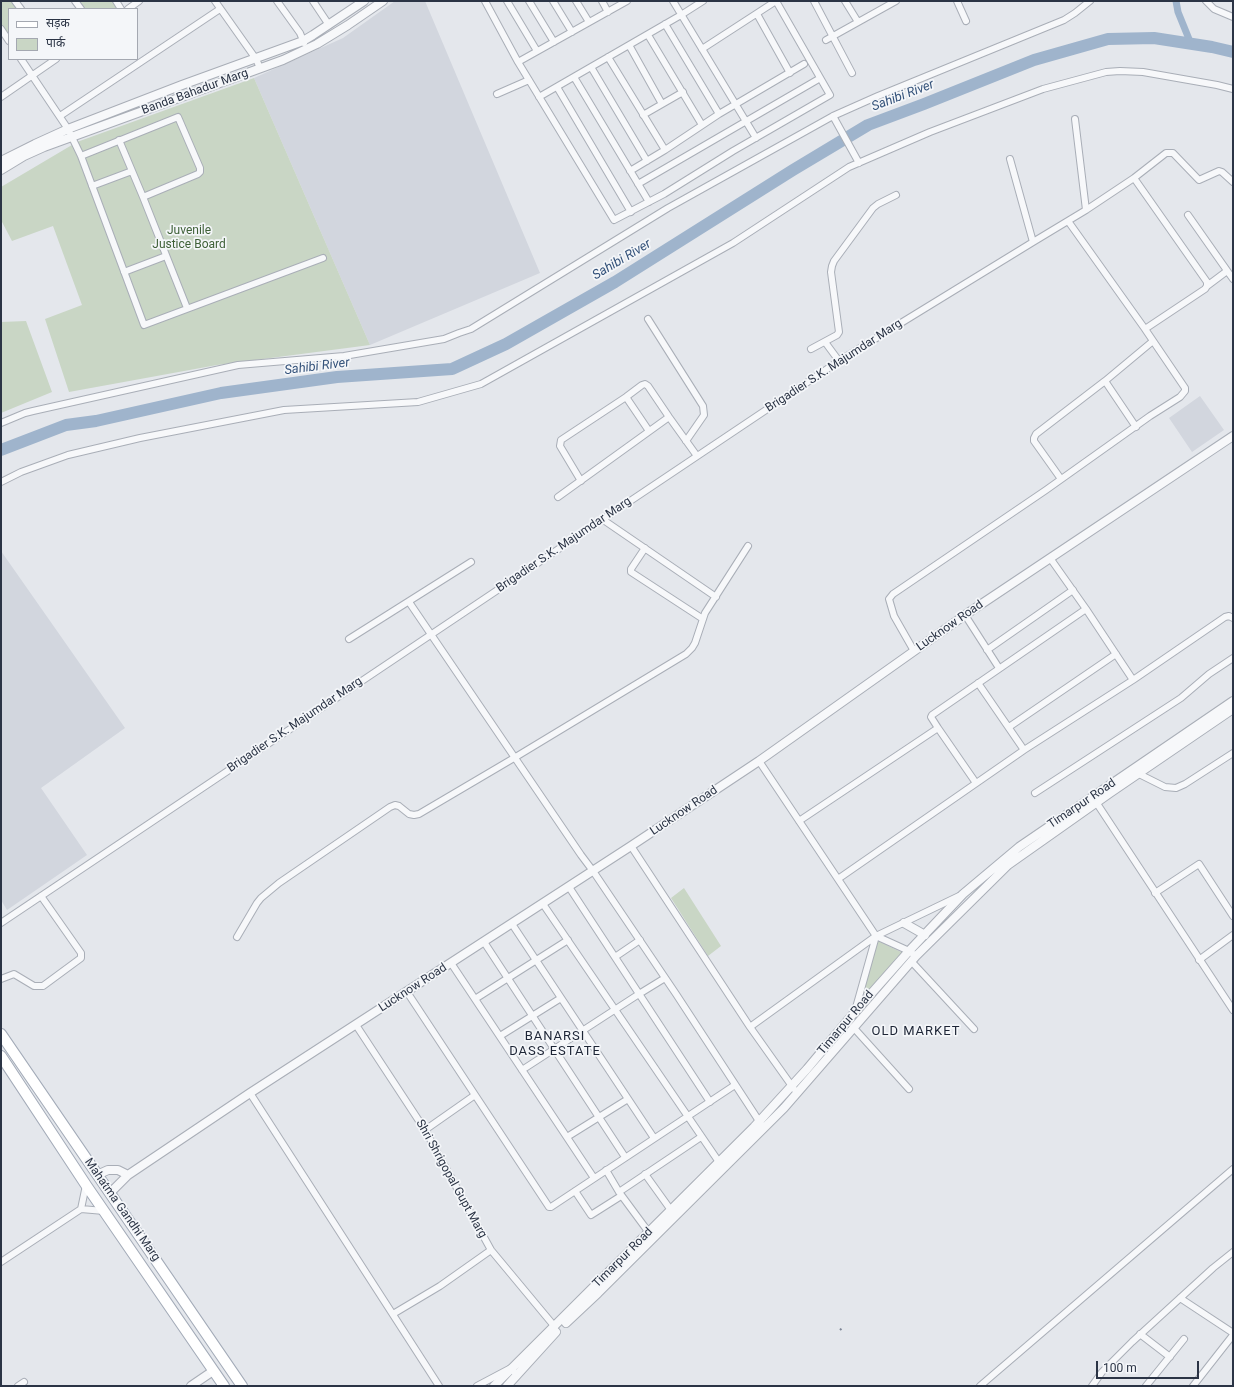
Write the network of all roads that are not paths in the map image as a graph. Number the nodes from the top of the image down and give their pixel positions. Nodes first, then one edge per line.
1 (139, 1) edge
2 (215, 1) edge
3 (277, 1) edge
4 (313, 1) edge
5 (364, 1) edge
6 (383, 1) edge
7 (485, 1) edge
8 (507, 1) edge
9 (529, 1) edge
10 (553, 1) edge
11 (576, 1) edge
12 (602, 1) edge
13 (627, 1) edge
14 (673, 1) edge
15 (703, 1) edge
16 (776, 1) edge
17 (814, 1) edge
18 (845, 1) edge
19 (896, 1) edge
20 (957, 1) edge
21 (1090, 1) edge
22 (1206, 1) edge
23 (129, 8) edge
24 (220, 9) junction
25 (608, 12) junction
26 (757, 14) junction
27 (681, 15) junction
28 (343, 16) junction
29 (1233, 17) edge
30 (966, 21) dead end
31 (589, 22) junction
32 (858, 22) junction
33 (665, 24) junction
34 (329, 25) junction
35 (348, 25) junction
36 (1, 29) edge
37 (572, 32) junction
38 (648, 35) junction
39 (829, 39) junction
40 (8, 40) edge
41 (303, 41) junction
42 (554, 42) junction
43 (629, 45) junction
44 (306, 49) junction
45 (702, 49) junction
46 (537, 51) junction
47 (608, 57) junction
48 (256, 58) junction
49 (22, 60) edge
50 (55, 60) edge
51 (518, 62) junction
52 (804, 64) dead end
53 (591, 67) junction
54 (260, 68) junction
55 (790, 73) junction
56 (852, 73) dead end
57 (32, 76) junction
58 (574, 77) junction
59 (529, 80) junction
60 (817, 80) dead end
61 (557, 87) junction
62 (1233, 90) edge
63 (682, 92) junction
64 (497, 94) dead end
65 (1, 97) edge
66 (539, 98) junction
67 (662, 104) junction
68 (736, 104) junction
69 (719, 114) junction
70 (643, 115) junction
71 (60, 116) junction
72 (834, 119) junction
73 (1075, 119) dead end
74 (746, 121) junction
75 (702, 125) junction
76 (68, 129) junction
77 (72, 138) junction
78 (756, 138) junction
79 (118, 140) junction
80 (665, 150) junction
81 (81, 156) junction
82 (1010, 159) dead end
83 (1, 161) edge
84 (647, 161) junction
85 (859, 163) junction
86 (1, 170) edge
87 (132, 171) junction
88 (630, 171) junction
89 (1134, 178) junction
90 (1233, 182) edge
91 (638, 184) junction
92 (92, 186) junction
93 (896, 195) dead end
94 (143, 197) junction
95 (649, 202) junction
96 (1086, 210) junction
97 (631, 212) junction
98 (1188, 215) dead end
99 (1068, 221) junction
100 (1033, 242) junction
101 (166, 256) junction
102 (322, 258) dead end
103 (1227, 271) junction
104 (124, 272) junction
105 (1233, 279) edge
106 (1207, 286) junction
107 (187, 308) junction
108 (648, 320) dead end
109 (1145, 329) junction
110 (825, 342) junction
111 (1153, 342) junction
112 (811, 349) dead end
113 (839, 361) junction
114 (1105, 382) junction
115 (626, 398) junction
116 (668, 417) junction
117 (1, 423) edge
118 (1136, 427) junction
119 (649, 431) junction
120 (1233, 436) edge
121 (686, 441) junction
122 (697, 456) junction
123 (1060, 479) junction
124 (581, 480) junction
125 (1, 482) edge
126 (558, 497) dead end
127 (602, 518) junction
128 (748, 546) dead end
129 (645, 548) junction
130 (1050, 558) junction
131 (471, 562) dead end
132 (1073, 590) junction
133 (716, 597) junction
134 (409, 602) junction
135 (1086, 609) junction
136 (965, 615) junction
137 (703, 618) junction
138 (1233, 618) edge
139 (430, 634) junction
140 (349, 639) dead end
141 (914, 650) junction
142 (987, 650) junction
143 (1116, 654) junction
144 (1233, 658) edge
145 (999, 668) junction
146 (1133, 680) junction
147 (978, 683) junction
148 (1233, 702) edge
149 (1233, 709) edge
150 (1009, 727) junction
151 (938, 728) junction
152 (1024, 750) junction
153 (1233, 753) edge
154 (514, 758) junction
155 (759, 761) junction
156 (1137, 771) junction
157 (976, 783) junction
158 (1035, 794) dead end
159 (1094, 799) junction
160 (799, 821) junction
161 (631, 846) junction
162 (593, 871) junction
163 (838, 879) junction
164 (569, 887) junction
165 (1155, 893) junction
166 (963, 894) junction
167 (41, 896) junction
168 (543, 904) junction
169 (1233, 916) edge
170 (1, 923) edge
171 (904, 923) junction
172 (512, 924) junction
173 (924, 935) junction
174 (1233, 935) edge
175 (876, 936) junction
176 (238, 937) dead end
177 (568, 940) junction
178 (640, 940) junction
179 (484, 942) junction
180 (912, 956) junction
181 (615, 957) junction
182 (1199, 960) junction
183 (537, 961) junction
184 (451, 963) junction
185 (507, 978) junction
186 (665, 978) junction
187 (1, 979) edge
188 (407, 992) junction
189 (639, 994) junction
190 (562, 998) junction
191 (475, 999) junction
192 (615, 1009) junction
193 (1233, 1010) edge
194 (854, 1013) junction
195 (532, 1016) junction
196 (356, 1025) junction
197 (750, 1027) junction
198 (853, 1027) junction
199 (974, 1029) dead end
200 (583, 1030) junction
201 (1, 1034) edge
202 (500, 1036) junction
203 (554, 1049) junction
204 (1, 1056) edge
205 (522, 1070) junction
206 (31, 1079) junction
207 (735, 1085) junction
208 (20, 1086) junction
209 (795, 1089) junction
210 (909, 1089) dead end
211 (250, 1093) junction
212 (475, 1095) junction
213 (628, 1099) junction
214 (710, 1102) junction
215 (688, 1116) junction
216 (599, 1118) junction
217 (761, 1125) junction
218 (425, 1130) junction
219 (567, 1136) junction
220 (702, 1137) junction
221 (654, 1138) junction
222 (625, 1157) junction
223 (721, 1165) junction
224 (1233, 1169) edge
225 (606, 1170) junction
226 (645, 1174) junction
227 (97, 1175) junction
228 (128, 1175) junction
229 (594, 1178) junction
230 (86, 1185) junction
231 (575, 1190) junction
232 (110, 1193) junction
233 (620, 1194) junction
234 (81, 1209) junction
235 (104, 1210) junction
236 (674, 1213) junction
237 (651, 1235) junction
238 (491, 1250) junction
239 (1233, 1252) edge
240 (1, 1262) edge
241 (1180, 1298) junction
242 (393, 1314) junction
243 (556, 1329) junction
244 (1140, 1334) junction
245 (1233, 1334) edge
246 (1184, 1339) dead end
247 (1170, 1356) junction
248 (511, 1368) junction
249 (213, 1371) junction
250 (517, 1375) junction
251 (24, 1382) dead end
252 (1195, 1384) edge
253 (18, 1386) edge
254 (192, 1386) edge
255 (224, 1386) edge
256 (242, 1386) edge
257 (439, 1386) edge
258 (477, 1386) edge
259 (494, 1386) edge
260 (507, 1386) edge
261 (980, 1386) edge
262 (1092, 1386) edge
263 (1146, 1386) edge
264 (1203, 1386) edge

1 - 23 street
2 - 24 street
3 - 41 street
4 - 34 street
5 - 28 street, Banda Bahadur Marg
6 - 35 street, Banda Bahadur Marg
7 - 51 street
8 - 46 street
9 - 42 street
10 - 37 street
11 - 31 street
12 - 25 street
13 - 25 street
14 - 27 street
15 - 27 street
16 - 26 street
16 - 78 street
17 - 39 street
18 - 32 street
19 - 32 street
20 - 30 street
21 - 72 street
22 - 29 street
24 - 48 street
24 - 71 street
25 - 31 street
26 - 45 street
26 - 55 street
27 - 33 street
27 - 45 street
28 - 34 street, Banda Bahadur Marg
28 - 35 street
31 - 37 street
32 - 39 street
33 - 38 street
33 - 69 street
34 - 41 street, Banda Bahadur Marg
35 - 44 street, Banda Bahadur Marg
36 - 40 street
37 - 42 street
38 - 43 street
38 - 63 street
39 - 56 street
41 - 44 street
41 - 48 street, Banda Bahadur Marg
42 - 46 street
43 - 47 street
43 - 67 street
44 - 54 street, Banda Bahadur Marg
45 - 68 street
46 - 51 street
47 - 53 street
47 - 70 street
48 - 54 street
48 - 76 street, Banda Bahadur Marg
49 - 57 street
50 - 57 street
51 - 59 street
52 - 55 street
53 - 58 street
53 - 84 street
54 - 77 street, Banda Bahadur Marg
55 - 68 street
57 - 65 street
57 - 71 street
58 - 61 street
58 - 88 street
59 - 64 street
59 - 66 street
60 - 74 street
61 - 66 street
61 - 97 street
62 - 85 street
63 - 67 street
63 - 75 street
66 - 97 street
67 - 70 street
68 - 69 street
68 - 74 street
69 - 75 street
70 - 80 street
71 - 76 street
72 - 85 street
72 - 117 street
73 - 96 street
74 - 78 street
74 - 91 street
75 - 80 street
76 - 77 street
76 - 83 street, Banda Bahadur Marg
77 - 81 street
77 - 86 street, Banda Bahadur Marg
78 - 95 street
79 - 81 street
79 - 87 street
79 - 94 street
80 - 84 street
81 - 92 street
82 - 100 street
84 - 88 street
85 - 125 street
87 - 92 street
87 - 94 street
88 - 91 street
89 - 90 street, Brigadier S.K. Majumdar Marg
89 - 96 street, Brigadier S.K. Majumdar Marg
89 - 106 street
91 - 95 street
92 - 104 street
93 - 110 street
94 - 101 street
95 - 97 street
96 - 99 street, Brigadier S.K. Majumdar Marg
98 - 103 street
99 - 100 street, Brigadier S.K. Majumdar Marg
99 - 109 street
100 - 113 street, Brigadier S.K. Majumdar Marg
101 - 104 street
101 - 107 street
102 - 107 street
103 - 105 street
103 - 106 street
104 - 107 street
106 - 109 street
108 - 121 street
109 - 111 street
110 - 112 street
110 - 113 street
111 - 114 street
111 - 118 street
113 - 122 street, Brigadier S.K. Majumdar Marg
114 - 118 street
114 - 123 street
115 - 116 street
115 - 119 street
115 - 124 street
116 - 119 street
116 - 121 street
118 - 123 street
119 - 124 street
120 - 130 street, Lucknow Road
121 - 122 street
122 - 127 street, Brigadier S.K. Majumdar Marg
123 - 141 street
124 - 126 street
127 - 129 street
127 - 139 street, Brigadier S.K. Majumdar Marg
128 - 133 street
129 - 133 street
129 - 137 street
130 - 132 street
130 - 136 street, Lucknow Road
131 - 134 street
132 - 135 street
132 - 142 street
133 - 137 street
134 - 139 street
134 - 140 street
135 - 143 street
135 - 145 street
136 - 141 street, Lucknow Road
136 - 142 street
137 - 154 street
138 - 146 street
139 - 154 street
139 - 167 street, Brigadier S.K. Majumdar Marg
141 - 155 street, Lucknow Road
142 - 145 street
143 - 146 street
143 - 150 street
144 - 158 street
145 - 147 street
146 - 152 street
147 - 150 street
147 - 151 street
148 - 156 street, Timarpur Road
149 - 156 street, Timarpur Road
150 - 152 street
151 - 157 street
151 - 160 street
152 - 157 street
153 - 156 street
154 - 162 street
154 - 176 street
155 - 160 street
155 - 161 street, Lucknow Road
156 - 159 street, Timarpur Road
157 - 163 street
159 - 165 street
159 - 166 street, Timarpur Road
159 - 180 street, Timarpur Road
160 - 163 street
161 - 162 street, Lucknow Road
161 - 197 street
162 - 164 street, Lucknow Road
162 - 178 street
163 - 175 street
164 - 168 street, Lucknow Road
164 - 181 street
165 - 169 street
165 - 182 street
166 - 171 street
166 - 173 street, Timarpur Road
167 - 170 street, Brigadier S.K. Majumdar Marg
167 - 187 street
168 - 172 street, Lucknow Road
168 - 177 street
171 - 173 street
171 - 175 street
172 - 179 street, Lucknow Road
172 - 183 street
173 - 180 street, Timarpur Road
174 - 182 street
175 - 180 street
175 - 194 street
175 - 197 street
177 - 183 street
177 - 192 street
178 - 181 street
178 - 186 street
179 - 184 street, Lucknow Road
179 - 185 street
180 - 194 street, Timarpur Road
180 - 198 street, Timarpur Road
180 - 199 street
181 - 189 street
182 - 193 street
183 - 185 street
183 - 190 street
184 - 188 street, Lucknow Road
184 - 191 street
185 - 191 street
185 - 195 street
186 - 189 street
186 - 207 street
188 - 196 street, Lucknow Road
188 - 212 street
189 - 192 street
189 - 214 street
190 - 195 street
190 - 200 street
191 - 202 street
192 - 200 street
192 - 215 street
194 - 209 street, Timarpur Road
195 - 202 street
195 - 203 street
196 - 211 street, Lucknow Road
196 - 218 street, Shri Shrigopal Gupt Marg
197 - 209 street
198 - 209 street, Timarpur Road
198 - 210 street
200 - 203 street
200 - 213 street
201 - 206 main road, Mahatma Gandhi Marg
202 - 205 street
203 - 205 street
203 - 216 street
204 - 208 main road, Mahatma Gandhi Marg
205 - 219 street
206 - 208 main road
206 - 227 main road, Mahatma Gandhi Marg
207 - 214 street
207 - 217 street
208 - 230 main road, Mahatma Gandhi Marg
209 - 217 street, Timarpur Road
211 - 228 street, Lucknow Road
211 - 242 street
212 - 218 street
212 - 231 street
213 - 216 street
213 - 221 street
214 - 215 street
215 - 220 street
215 - 221 street
216 - 219 street
216 - 222 street
217 - 223 street, Timarpur Road
218 - 238 street, Shri Shrigopal Gupt Marg
219 - 229 street
220 - 223 street
220 - 226 street
221 - 222 street
222 - 225 street
223 - 236 street, Timarpur Road
224 - 261 street
225 - 229 street
225 - 233 street
226 - 233 street
226 - 236 street
227 - 228 street
227 - 232 main road, Mahatma Gandhi Marg
228 - 232 street, Lucknow Road
229 - 231 street
230 - 234 street
230 - 235 main road, Mahatma Gandhi Marg
231 - 233 street
232 - 256 main road, Mahatma Gandhi Marg
233 - 237 street
234 - 235 street
234 - 240 street
235 - 249 main road, Mahatma Gandhi Marg
236 - 237 street, Timarpur Road
237 - 243 street, Timarpur Road
238 - 242 street
238 - 243 street, Shri Shrigopal Gupt Marg
239 - 241 street
241 - 244 street
241 - 245 street
242 - 257 street
243 - 248 street, Timarpur Road
243 - 250 street, Timarpur Road
244 - 247 street
244 - 262 street
245 - 252 street
246 - 247 street
247 - 263 street
248 - 250 street
248 - 258 street
248 - 259 street, Timarpur Road
249 - 254 street
249 - 255 main road, Mahatma Gandhi Marg
250 - 260 street, Timarpur Road
251 - 253 street
252 - 264 street

